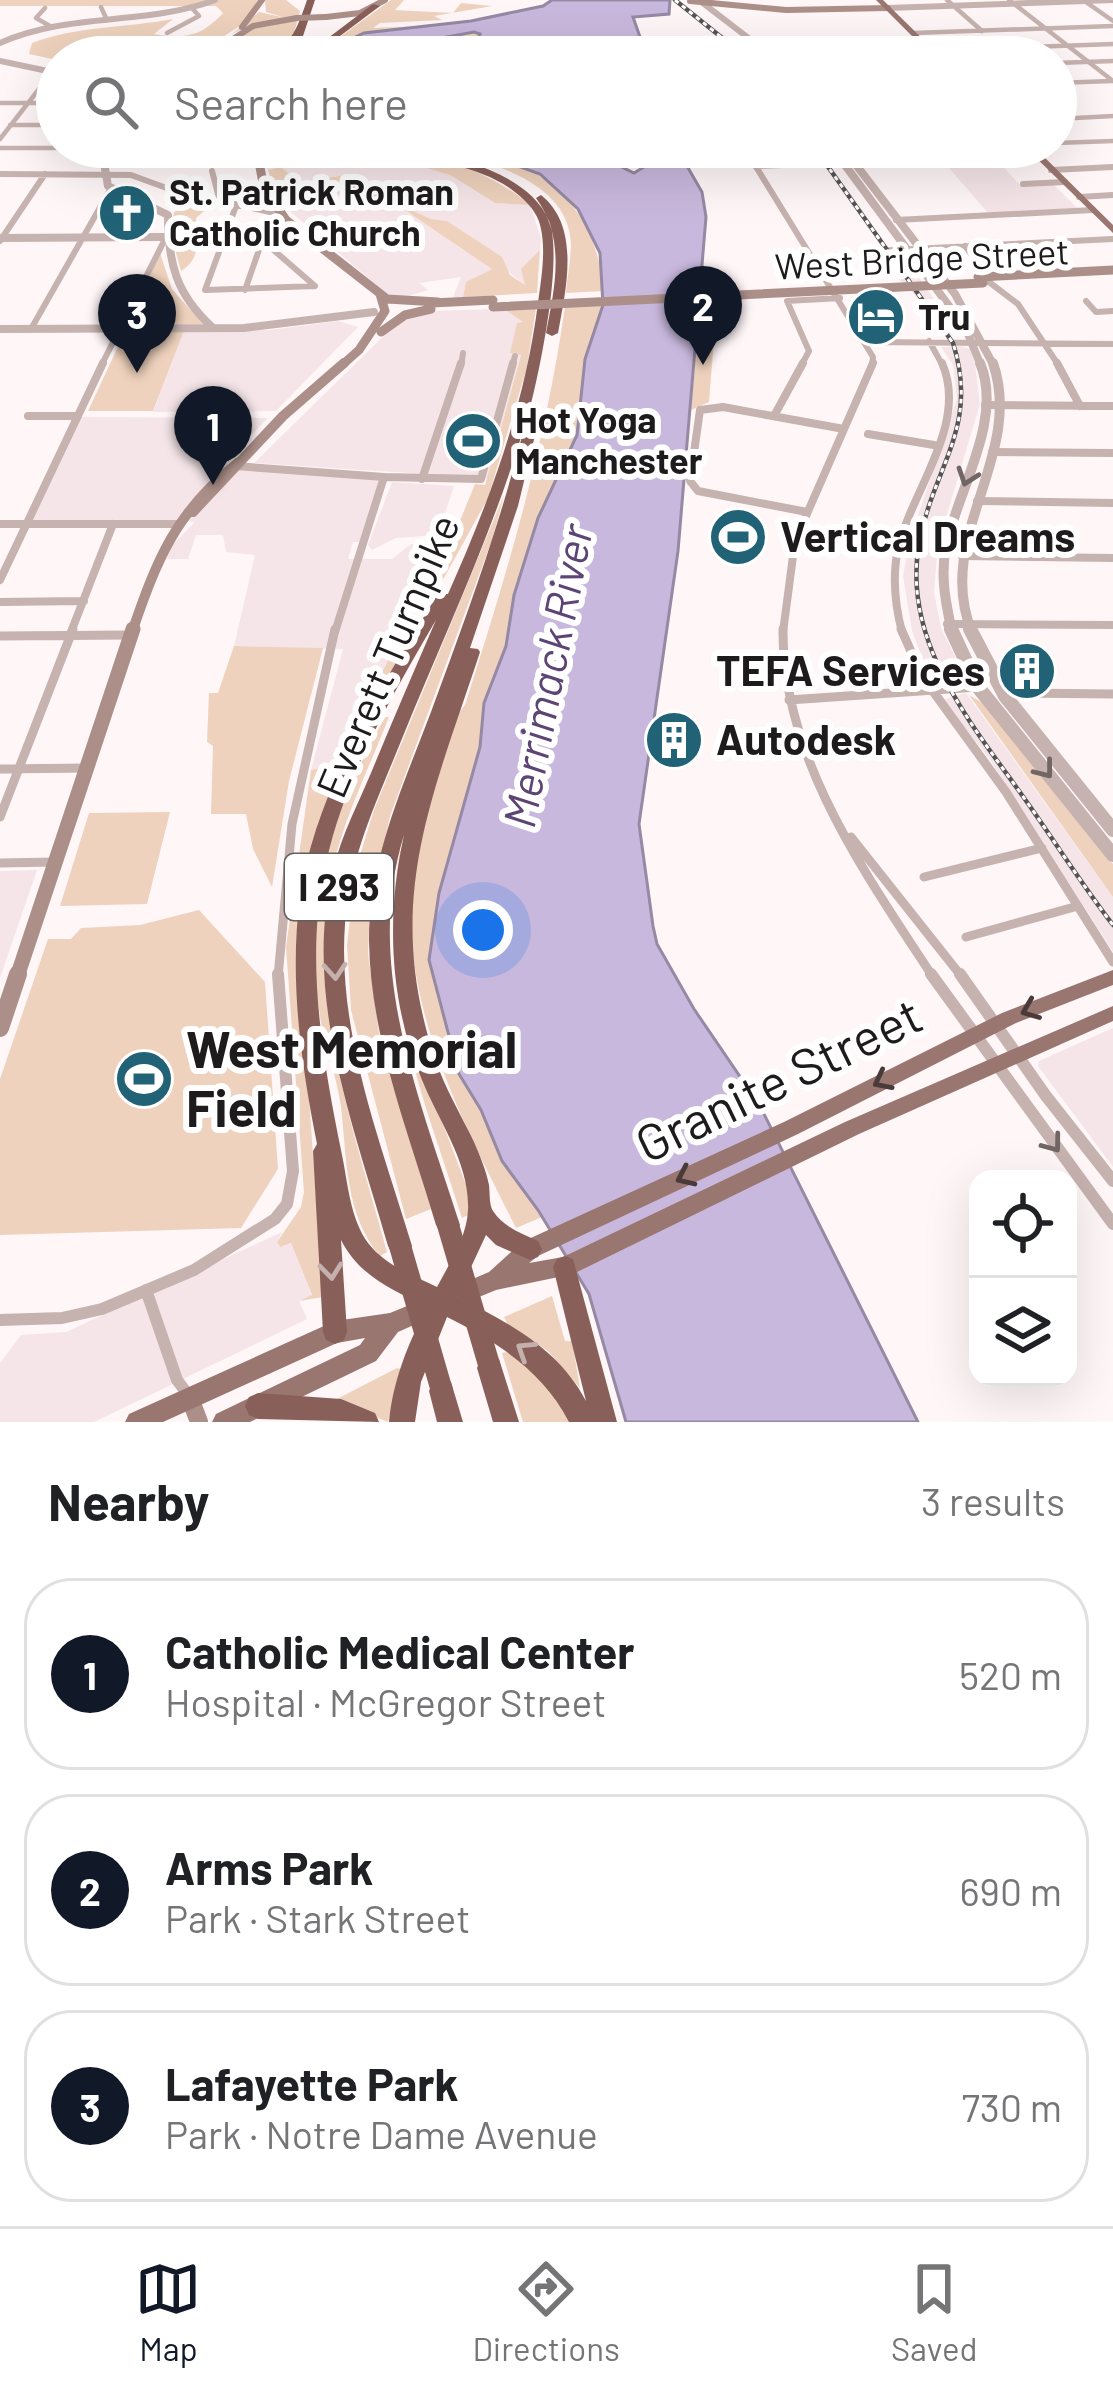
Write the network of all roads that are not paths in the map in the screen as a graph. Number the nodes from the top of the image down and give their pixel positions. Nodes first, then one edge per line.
1 (215, 0) edge
2 (262, 0) edge
3 (310, 0) edge
4 (320, 0) edge
5 (680, 0) edge
6 (699, 0) edge
7 (879, 0) edge
8 (1084, 0) edge
9 (1113, 0) edge
10 (1011, 2) edge
11 (293, 3) dead end
12 (380, 3) edge
13 (950, 3) edge
14 (710, 5) junction
15 (45, 8) dead end
16 (101, 8) dead end
17 (192, 8) junction
18 (888, 8) junction
19 (258, 9) junction
20 (106, 18) junction
21 (300, 19) junction
22 (1113, 24) edge
23 (50, 26) junction
24 (1046, 28) junction
25 (982, 31) junction
26 (300, 32) junction
27 (913, 32) junction
28 (167, 33) dead end
29 (227, 36) edge
30 (236, 36) edge
31 (296, 36) edge
32 (299, 36) edge
33 (311, 36) edge
34 (334, 36) edge
35 (746, 36) edge
36 (917, 36) edge
37 (1056, 36) edge
38 (0, 43) edge
39 (1113, 44) edge
40 (1077, 45) edge
41 (1077, 52) edge
42 (1113, 61) edge
43 (1077, 62) edge
44 (1089, 62) junction
45 (0, 66) edge
46 (36, 71) edge
47 (1113, 81) edge
48 (1077, 82) edge
49 (36, 92) edge
50 (0, 103) edge
51 (27, 103) junction
52 (36, 103) edge
53 (1113, 116) edge
54 (1077, 118) edge
55 (36, 124) edge
56 (10, 125) junction
57 (0, 139) edge
58 (1113, 141) edge
59 (1077, 142) edge
60 (0, 148) edge
61 (36, 148) edge
62 (1113, 167) edge
63 (102, 168) edge
64 (263, 168) edge
65 (474, 168) edge
66 (490, 168) edge
67 (756, 168) edge
68 (846, 168) edge
69 (858, 168) edge
70 (1051, 170) joint
71 (212, 171) dead end
72 (0, 174) edge
73 (45, 174) junction
74 (102, 174) junction
75 (1065, 182) junction
76 (1023, 184) dead end
77 (111, 188) junction
78 (1113, 195) edge
79 (1079, 196) junction
80 (220, 202) junction
81 (236, 206) junction
82 (1093, 210) junction
83 (277, 211) junction
84 (896, 220) junction
85 (1113, 234) edge
86 (81, 237) junction
87 (1, 239) edge
88 (164, 239) junction
89 (262, 240) junction
90 (965, 246) junction
91 (918, 248) junction
92 (905, 249) junction
93 (874, 251) dead end
94 (1113, 273) edge
95 (358, 279) junction
96 (983, 281) junction
97 (245, 290) junction
98 (380, 294) junction
99 (838, 296) junction
100 (781, 297) dead end
101 (1086, 302) dead end
102 (436, 306) junction
103 (194, 308) junction
104 (380, 309) junction
105 (1113, 310) edge
106 (308, 320) junction
107 (262, 322) junction
108 (212, 327) junction
109 (118, 328) junction
110 (0, 329) edge
111 (32, 329) junction
112 (366, 332) junction
113 (929, 341) junction
114 (973, 341) junction
115 (986, 341) junction
116 (868, 342) junction
117 (1046, 342) junction
118 (1113, 344) edge
119 (359, 350) junction
120 (463, 353) dead end
121 (515, 356) dead end
122 (324, 379) junction
123 (985, 405) junction
124 (1002, 405) junction
125 (1080, 406) junction
126 (1113, 406) edge
127 (28, 416) dead end
128 (78, 416) junction
129 (774, 416) junction
130 (844, 429) junction
131 (868, 434) dead end
132 (934, 445) junction
133 (992, 452) junction
134 (1113, 453) edge
135 (236, 465) junction
136 (384, 477) junction
137 (422, 479) junction
138 (977, 501) junction
139 (1113, 503) edge
140 (807, 512) junction
141 (181, 521) junction
142 (0, 524) edge
143 (26, 524) junction
144 (113, 524) junction
145 (829, 532) dead end
146 (898, 543) junction
147 (475, 544) junction
148 (960, 556) junction
149 (1113, 558) edge
150 (0, 580) edge
151 (485, 593) junction
152 (83, 601) junction
153 (0, 602) edge
154 (947, 624) junction
155 (967, 624) junction
156 (1113, 625) edge
157 (131, 634) junction
158 (69, 635) junction
159 (0, 636) edge
160 (978, 687) junction
161 (929, 690) junction
162 (1004, 693) junction
163 (1113, 694) edge
164 (789, 700) junction
165 (18, 768) junction
166 (87, 768) junction
167 (0, 769) edge
168 (0, 817) edge
169 (844, 829) junction
170 (1113, 830) edge
171 (1042, 848) junction
172 (1113, 855) edge
173 (56, 862) junction
174 (0, 863) edge
175 (924, 878) dead end
176 (1078, 906) junction
177 (966, 937) dead end
178 (1113, 962) edge
179 (1113, 977) edge
180 (1113, 1012) edge
181 (0, 1028) edge
182 (983, 1031) junction
183 (1003, 1059) junction
184 (325, 1126) junction
185 (1113, 1181) edge
186 (480, 1214) junction
187 (1113, 1224) edge
188 (539, 1245) junction
189 (565, 1267) junction
190 (494, 1280) junction
191 (146, 1290) junction
192 (443, 1302) junction
193 (0, 1320) edge
194 (390, 1324) junction
195 (335, 1332) junction
196 (184, 1405) edge
197 (259, 1406) junction
198 (137, 1422) edge
199 (224, 1422) edge
200 (366, 1422) edge
201 (402, 1422) edge
202 (450, 1422) edge
203 (506, 1422) edge
204 (583, 1422) edge
205 (604, 1422) edge

1 - 17 street
2 - 19 main road
3 - 21 highway
4 - 33 highway
5 - 14 main road, bridge
6 - 14 street
7 - 18 main road
8 - 9 street
8 - 10 street
8 - 22 street
10 - 13 street
10 - 24 street
11 - 21 highway
12 - 21 main road, bridge
12 - 34 highway
13 - 18 street
13 - 25 street
14 - 18 main road
14 - 35 street
15 - 23 street
16 - 20 street
17 - 20 street
17 - 28 street
18 - 27 main road
19 - 21 main road
19 - 29 main road
20 - 23 street
21 - 26 highway
21 - 30 main road
22 - 24 street
23 - 38 street
24 - 25 street
24 - 37 street
25 - 27 street
26 - 31 highway
26 - 32 highway
27 - 36 main road
39 - 40 street
41 - 44 street
42 - 44 street
43 - 44 street
44 - 47 street
45 - 46 street
47 - 48 street
49 - 51 street
50 - 51 street
51 - 52 street
51 - 56 street
53 - 54 street
55 - 56 street
56 - 57 street
58 - 59 street
60 - 61 street
62 - 70 street
63 - 74 street
64 - 83 main road
65 - 147 highway, Everett Turnpike / I 293
66 - 151 highway, Everett Turnpike / I 293
67 - 99 street
68 - 92 street
69 - 84 street
70 - 75 main road
71 - 80 street
72 - 73 street
73 - 74 street
73 - 87 street
74 - 77 street
74 - 80 street
75 - 76 street
75 - 79 main road
77 - 86 street
77 - 88 street
78 - 79 street
79 - 82 main road
80 - 81 street
81 - 83 street
81 - 83 street
81 - 97 street
82 - 84 street
82 - 85 main road
83 - 89 street
83 - 95 main road
84 - 91 street
85 - 90 street
86 - 87 street
86 - 88 street
86 - 111 street
88 - 103 street
88 - 109 street
89 - 97 street
89 - 97 street
90 - 91 street
90 - 96 street
91 - 92 street
91 - 115 street
92 - 93 street
92 - 114 street
94 - 96 main road, West Bridge Street
95 - 98 main road
95 - 104 main road
96 - 102 main road, West Bridge Street, bridge
96 - 117 street
98 - 102 main road
98 - 104 main road
99 - 100 street
99 - 116 street
99 - 129 street
101 - 105 street
102 - 104 main road, West Bridge Street
102 - 119 main road
103 - 107 street
103 - 108 street
104 - 106 street
104 - 107 street
104 - 112 main road
104 - 119 main road
106 - 108 street
106 - 112 street
107 - 108 street
108 - 109 street
109 - 111 street
109 - 128 street
110 - 111 street
112 - 122 main road
113 - 114 street
113 - 116 street
113 - 132 street
114 - 115 street
114 - 123 street
115 - 117 street
115 - 124 street
116 - 130 street
117 - 118 street
117 - 125 street
119 - 122 main road
120 - 137 street
121 - 137 street
122 - 135 main road
123 - 124 street
123 -> 154 street
124 - 125 street
124 - 133 street
125 - 126 street
127 - 128 street
128 - 143 street
129 - 130 street
129 - 140 street
130 - 140 street
131 - 132 street
132 - 146 street
133 - 134 street
133 - 138 street
135 - 136 street
135 - 141 main road
136 - 137 street
136 - 191 street
138 - 139 street
138 - 148 street
140 - 164 street
141 - 144 street
141 - 157 main road
142 - 143 street
143 - 144 street
143 - 150 street
144 - 152 street
145 - 146 street
146 - 161 street
147 - 184 highway
147 -> 202 highway, Everett Turnpike / I 293, bridge
148 - 149 street
148 - 155 street
151 - 186 highway
151 - 203 highway, Everett Turnpike / I 293, bridge
152 - 153 street
152 - 158 street
154 - 155 street
154 - 160 street
155 - 156 street
155 - 162 street
157 - 158 street
157 - 166 main road
158 - 159 street
158 - 165 street
160 - 161 street
160 -> 172 street
161 - 164 street
161 - 171 street
162 - 163 street
162 - 170 street
164 - 169 street
165 - 166 street
165 - 167 street
165 - 168 street
166 - 173 main road
169 - 182 street
169 - 182 street
171 - 175 street
171 - 176 street
173 - 174 street
173 - 181 main road
176 - 177 street
176 - 178 street
179 -> 182 main road, Granite Street
180 - 183 main road, Granite Street
182 - 183 street
182 - 183 street
182 -> 188 main road, Granite Street
183 - 185 street
183 -> 187 street
183 - 189 main road, Granite Street
184 - 192 highway
184 -> 195 highway
186 - 188 highway
186 - 192 highway
188 - 190 main road, Granite Street
189 - 190 main road, Granite Street
189 - 205 highway
190 - 192 main road, Granite Street
191 - 193 street
191 - 196 street
192 - 194 main road, Granite Street
192 - 201 highway
204 -> 192 highway
194 - 195 main road, Granite Street
194 - 197 main road, Granite Street
195 - 196 main road, Granite Street
196 - 198 main road, Granite Street
197 - 199 main road, Granite Street
197 - 200 highway

